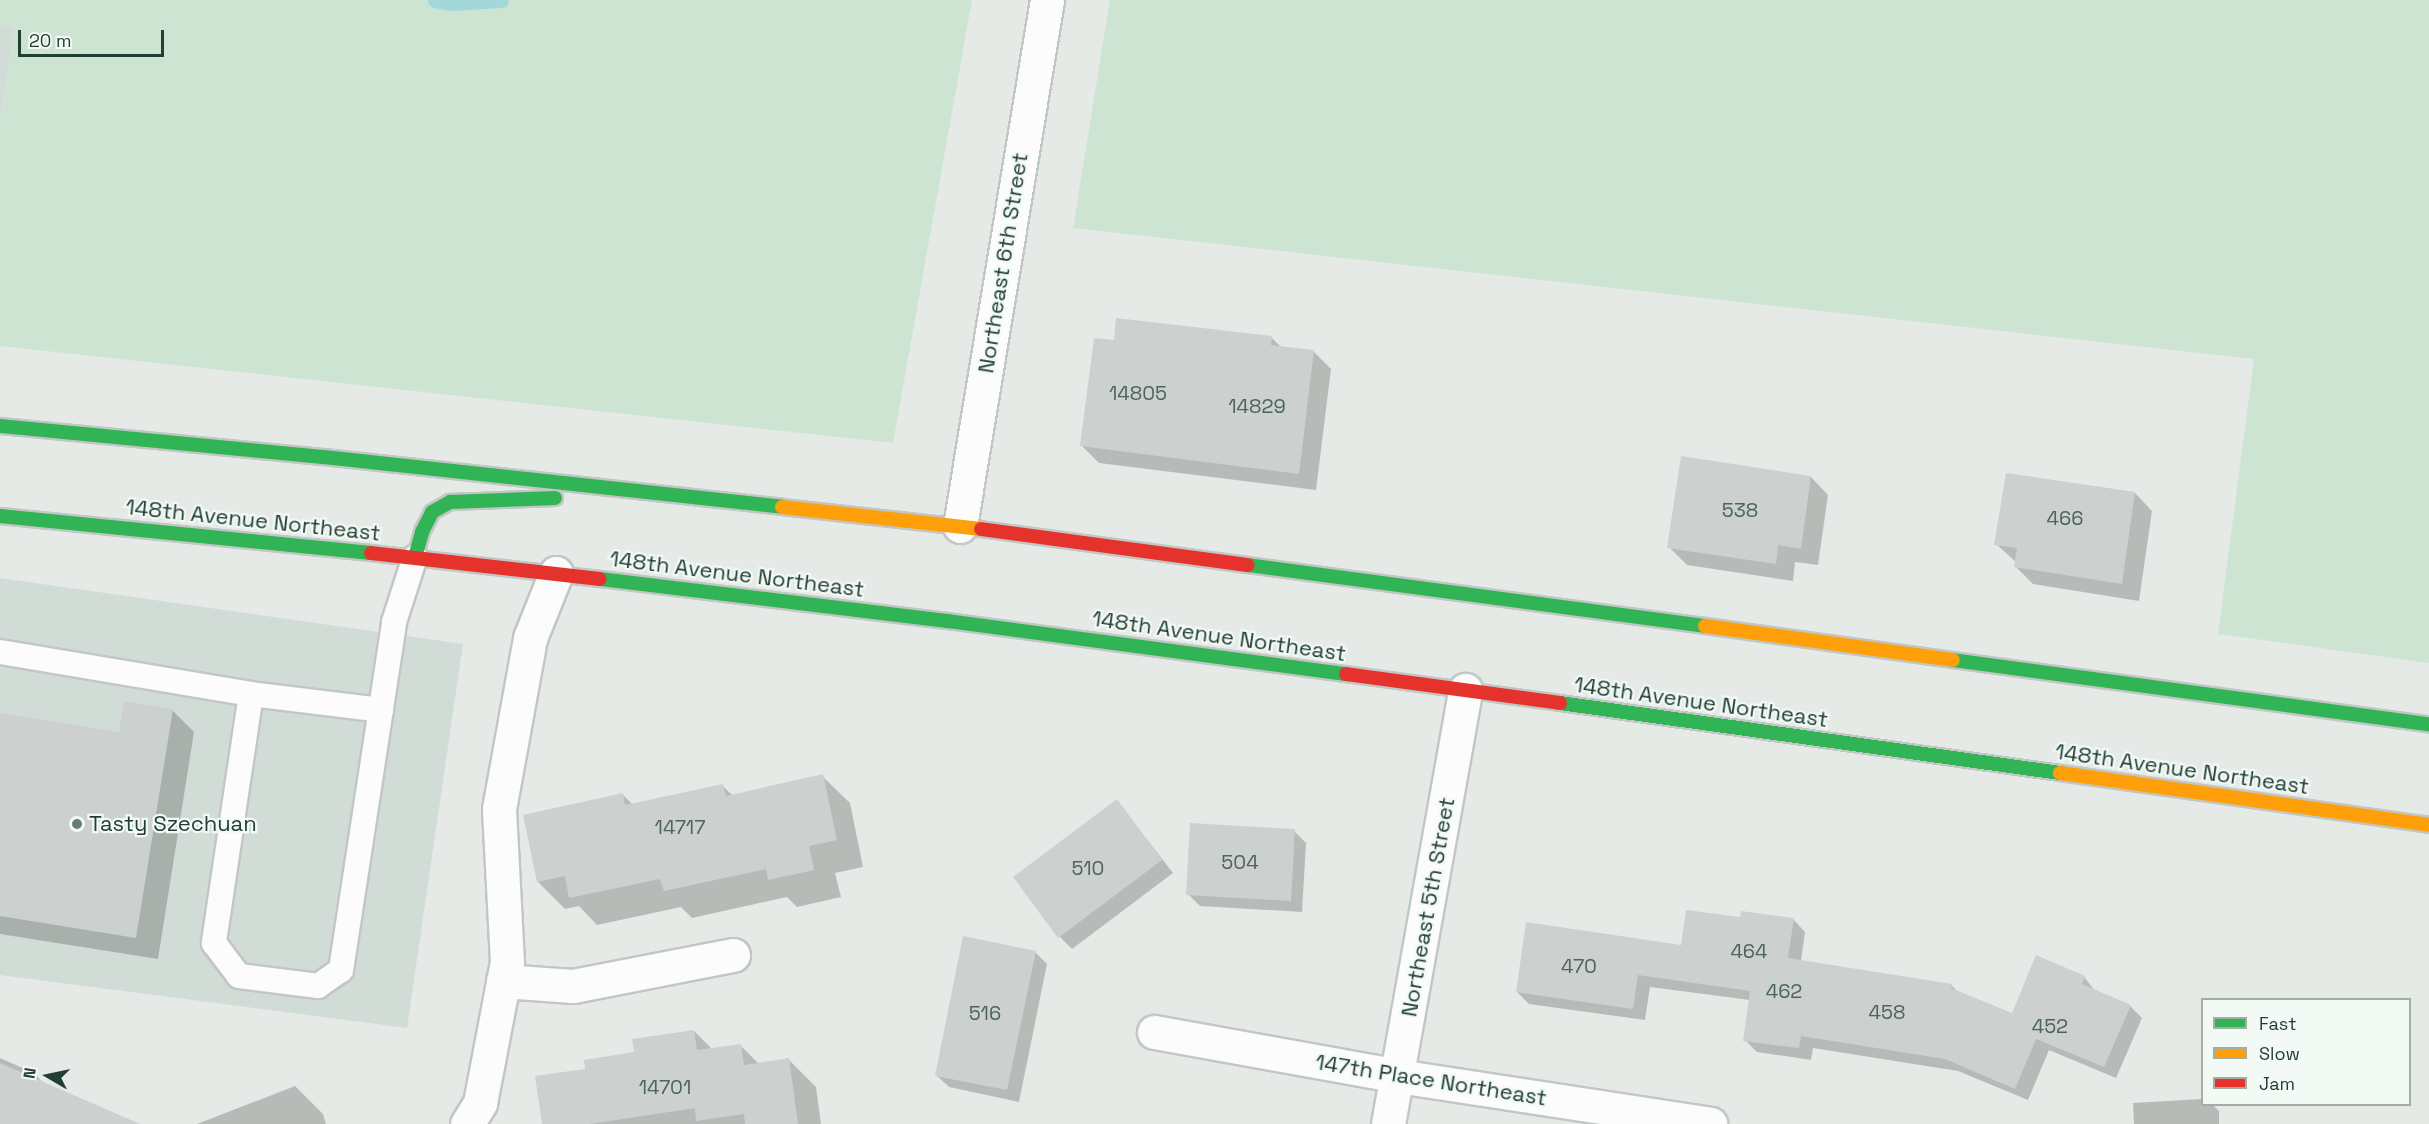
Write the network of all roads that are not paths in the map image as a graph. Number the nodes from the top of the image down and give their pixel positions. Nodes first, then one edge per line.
1 (1047, 0) edge
2 (0, 426) edge
3 (629, 492) junction
4 (0, 516) edge
5 (960, 526) junction
6 (416, 557) junction
7 (556, 573) junction
8 (0, 652) edge
9 (1465, 690) junction
10 (251, 694) junction
11 (381, 710) junction
12 (2429, 724) edge
13 (2429, 825) edge
14 (733, 955) dead end
15 (503, 981) junction
16 (1154, 1032) dead end
17 (1398, 1076) junction
18 (473, 1114) edge
19 (1388, 1124) edge
20 (1710, 1124) edge

1 - 5 street, Northeast 6th Street
2 - 3 main road
3 - 5 main road
3 - 6 main road
4 - 6 main road, 148th Avenue Northeast
5 - 12 main road
6 - 7 main road, 148th Avenue Northeast
6 - 11 lane
7 - 9 main road, 148th Avenue Northeast
7 - 15 street
8 - 10 lane
9 - 13 main road, 148th Avenue Northeast
9 - 17 street, Northeast 5th Street
10 - 11 lane
10 - 11 lane
14 - 15 street
15 - 18 street
16 - 17 street, 147th Place Northeast
17 - 19 street, Northeast 5th Street
17 - 20 street, 147th Place Northeast

